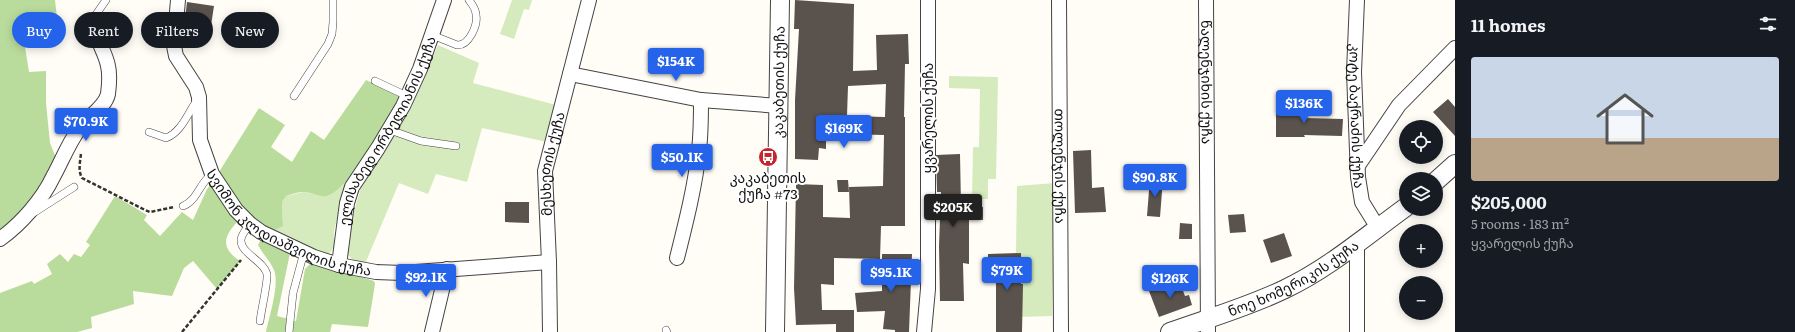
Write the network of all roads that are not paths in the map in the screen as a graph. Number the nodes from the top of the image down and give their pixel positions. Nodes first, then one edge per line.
1 (106, 0) edge
2 (178, 0) edge
3 (333, 0) edge
4 (444, 0) edge
5 (469, 0) edge
6 (589, 0) edge
7 (780, 0) edge
8 (928, 0) edge
9 (1060, 0) edge
10 (1206, 0) edge
11 (1357, 0) edge
12 (99, 12) edge
13 (432, 35) junction
14 (101, 48) edge
15 (1455, 48) edge
16 (570, 74) junction
17 (375, 81) dead end
18 (294, 96) dead end
19 (407, 96) junction
20 (199, 97) junction
21 (701, 100) junction
22 (779, 106) junction
23 (390, 130) junction
24 (149, 132) dead end
25 (456, 146) dead end
26 (1455, 164) edge
27 (1357, 167) junction
28 (212, 174) junction
29 (1443, 175) edge
30 (74, 187) dead end
31 (183, 206) road end
32 (1399, 212) edge
33 (19, 222) junction
34 (250, 224) junction
35 (1378, 228) junction
36 (0, 239) edge
37 (1357, 244) junction
38 (304, 252) junction
39 (677, 258) dead end
40 (550, 262) junction
41 (339, 265) junction
42 (447, 269) junction
43 (260, 321) dead end
44 (1208, 325) edge
45 (289, 332) edge
46 (432, 332) edge
47 (550, 332) edge
48 (775, 332) edge
49 (924, 332) edge
50 (1061, 332) edge
51 (1170, 332) edge
52 (1357, 332) edge

1 - 12 lane
2 - 20 street, სვიმონ კლდიაშვილის ქუჩა
3 - 18 lane
4 - 13 street, ელისაბედ ორბელიანის ქუჩა
5 - 13 lane
6 - 16 street, მესხეთის ქუჩა
7 - 22 street, კაკაბეთის ქუჩა
8 - 49 street, ყვარელის ქუჩა
9 - 50 street, თოლენჯის ქუჩა
10 - 44 street, წალენჯიხის ქუჩა
11 - 27 street, კოტე ბაქრაძის ქუჩა
13 - 19 street, ელისაბედ ორბელიანის ქუჩა
14 - 33 street
15 - 27 street
16 - 21 street
16 - 40 street, მესხეთის ქუჩა
17 - 19 lane
19 - 23 street, ელისაბედ ორბელიანის ქუჩა
20 - 24 lane
20 - 28 street, სვიმონ კლდიაშვილის ქუჩა
21 - 22 street
21 - 39 street
22 - 48 street, კაკაბეთის ქუჩა
23 - 25 lane
23 - 41 street, ელისაბედ ორბელიანის ქუჩა
26 - 29 street
27 - 35 street, კოტე ბაქრაძის ქუჩა
28 - 31 lane
28 - 34 street, სვიმონ კლდიაშვილის ქუჩა
30 - 33 lane
32 - 35 street, ნოე ხომერიკის ქუჩა
33 - 36 street
34 - 38 street, სვიმონ კლდიაშვილის ქუჩა
34 - 43 lane
35 - 37 street, ნოე ხომერიკის ქუჩა
37 - 44 street, ნოე ხომერიკის ქუჩა
37 - 52 street
38 - 41 street, სვიმონ კლდიაშვილის ქუჩა
38 - 45 lane
40 - 42 street, სვიმონ კლდიაშვილის ქუჩა
40 - 47 street, მესხეთის ქუჩა
41 - 42 street, სვიმონ კლდიაშვილის ქუჩა
42 - 46 street
44 - 51 street, ნოე ხომერიკის ქუჩა

